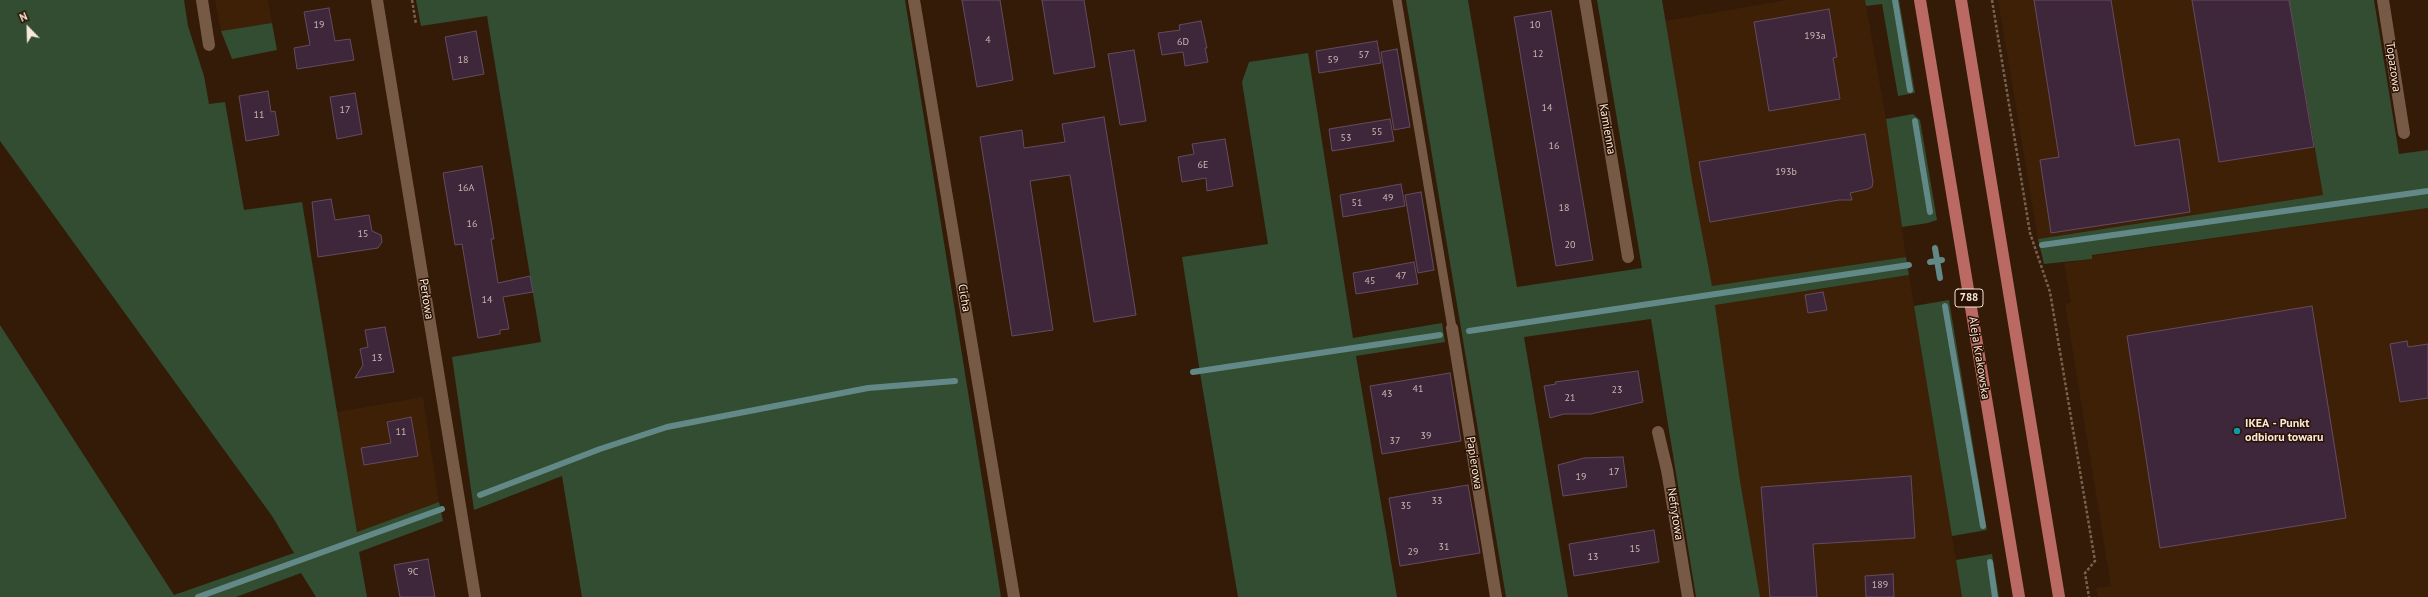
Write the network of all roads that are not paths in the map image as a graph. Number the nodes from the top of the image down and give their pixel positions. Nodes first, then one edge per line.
1 (202, 0) edge
2 (378, 0) edge
3 (914, 0) edge
4 (1397, 0) edge
5 (1585, 0) edge
6 (1920, 0) edge
7 (1961, 0) edge
8 (2384, 0) edge
9 (209, 45) dead end
10 (2404, 133) dead end
11 (1628, 257) dead end
12 (1452, 328) joint
13 (1658, 432) dead end
14 (475, 597) edge
15 (1014, 597) edge
16 (1496, 597) edge
17 (1688, 597) edge
18 (2019, 597) edge
19 (2059, 597) edge

1 - 9 street
2 - 14 street, Perłowa
3 - 15 street, Cicha
4 - 12 lane
5 - 11 street, Kamienna
6 - 18 main road, Aleja Krakowska / 788
7 - 19 main road
8 - 10 street, Topazowa
12 - 16 street, Papierowa
13 - 17 street, Nefrytowa

